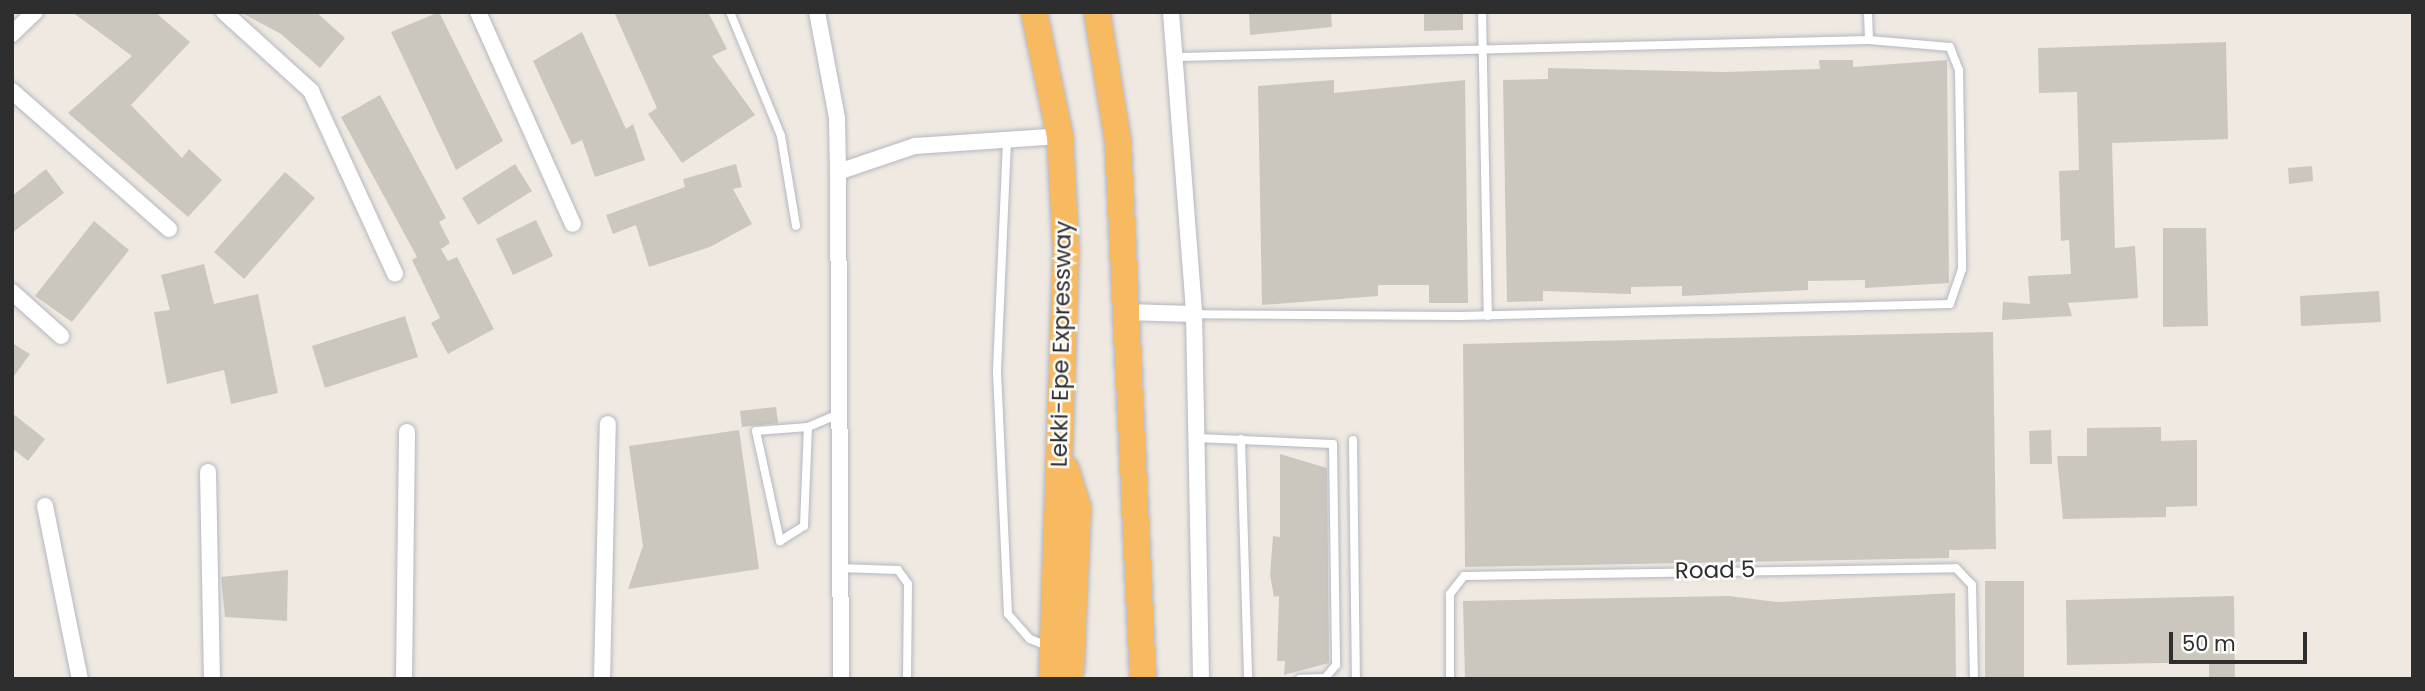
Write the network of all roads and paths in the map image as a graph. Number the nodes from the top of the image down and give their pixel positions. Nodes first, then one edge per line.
1 (35, 12) edge
2 (224, 12) edge
3 (478, 12) edge
4 (730, 12) edge
5 (817, 12) edge
6 (1034, 12) edge
7 (1097, 12) edge
8 (1171, 12) edge
9 (1482, 12) edge
10 (1868, 12) edge
11 (12, 34) edge
12 (1869, 40) junction
13 (1483, 48) junction
14 (1179, 57) junction
15 (12, 91) edge
16 (1060, 136) junction
17 (1007, 141) junction
18 (838, 172) junction
19 (573, 223) dead end
20 (796, 226) dead end
21 (169, 229) dead end
22 (395, 274) dead end
23 (12, 292) edge
24 (1124, 312) junction
25 (1194, 314) junction
26 (1488, 316) junction
27 (61, 336) dead end
28 (839, 415) junction
29 (608, 424) dead end
30 (808, 427) junction
31 (407, 432) dead end
32 (1196, 438) junction
33 (1241, 439) junction
34 (1353, 440) dead end
35 (1060, 451) junction
36 (208, 472) dead end
37 (46, 506) dead end
38 (839, 568) junction
39 (1054, 648) junction
40 (80, 679) edge
41 (212, 679) edge
42 (404, 679) edge
43 (602, 679) edge
44 (841, 679) edge
45 (907, 679) edge
46 (1052, 679) edge
47 (1070, 679) edge
48 (1143, 679) edge
49 (1201, 679) edge
50 (1248, 679) edge
51 (1300, 679) edge
52 (1356, 679) edge
53 (1450, 679) edge
54 (1974, 679) edge

1 - 11 street
2 - 22 street
3 - 19 street
4 - 20 lane
5 - 18 street
6 - 16 highway, Lekki-Epe Expressway
7 - 24 highway
8 - 14 street
9 - 13 lane
10 - 12 lane
12 - 13 lane
12 - 26 lane
13 - 14 lane
13 - 26 lane
14 - 25 street
15 - 21 street
16 - 17 street
16 - 35 highway, Lekki-Epe Expressway
17 - 18 street
17 - 39 lane
18 - 28 street
23 - 27 street
24 - 25 street
24 - 48 highway
25 - 26 lane
25 - 32 street
28 - 30 lane
28 - 38 street
29 - 43 street
30 - 30 lane
31 - 42 street
32 - 33 lane
32 - 49 street
33 - 50 lane
33 - 51 lane
34 - 52 lane
35 - 39 highway, Lekki-Epe Expressway
35 - 47 highway
36 - 41 street
37 - 40 street
38 - 44 street
38 - 45 lane
39 - 46 highway, Lekki-Epe Expressway
53 - 54 lane, Road 5

